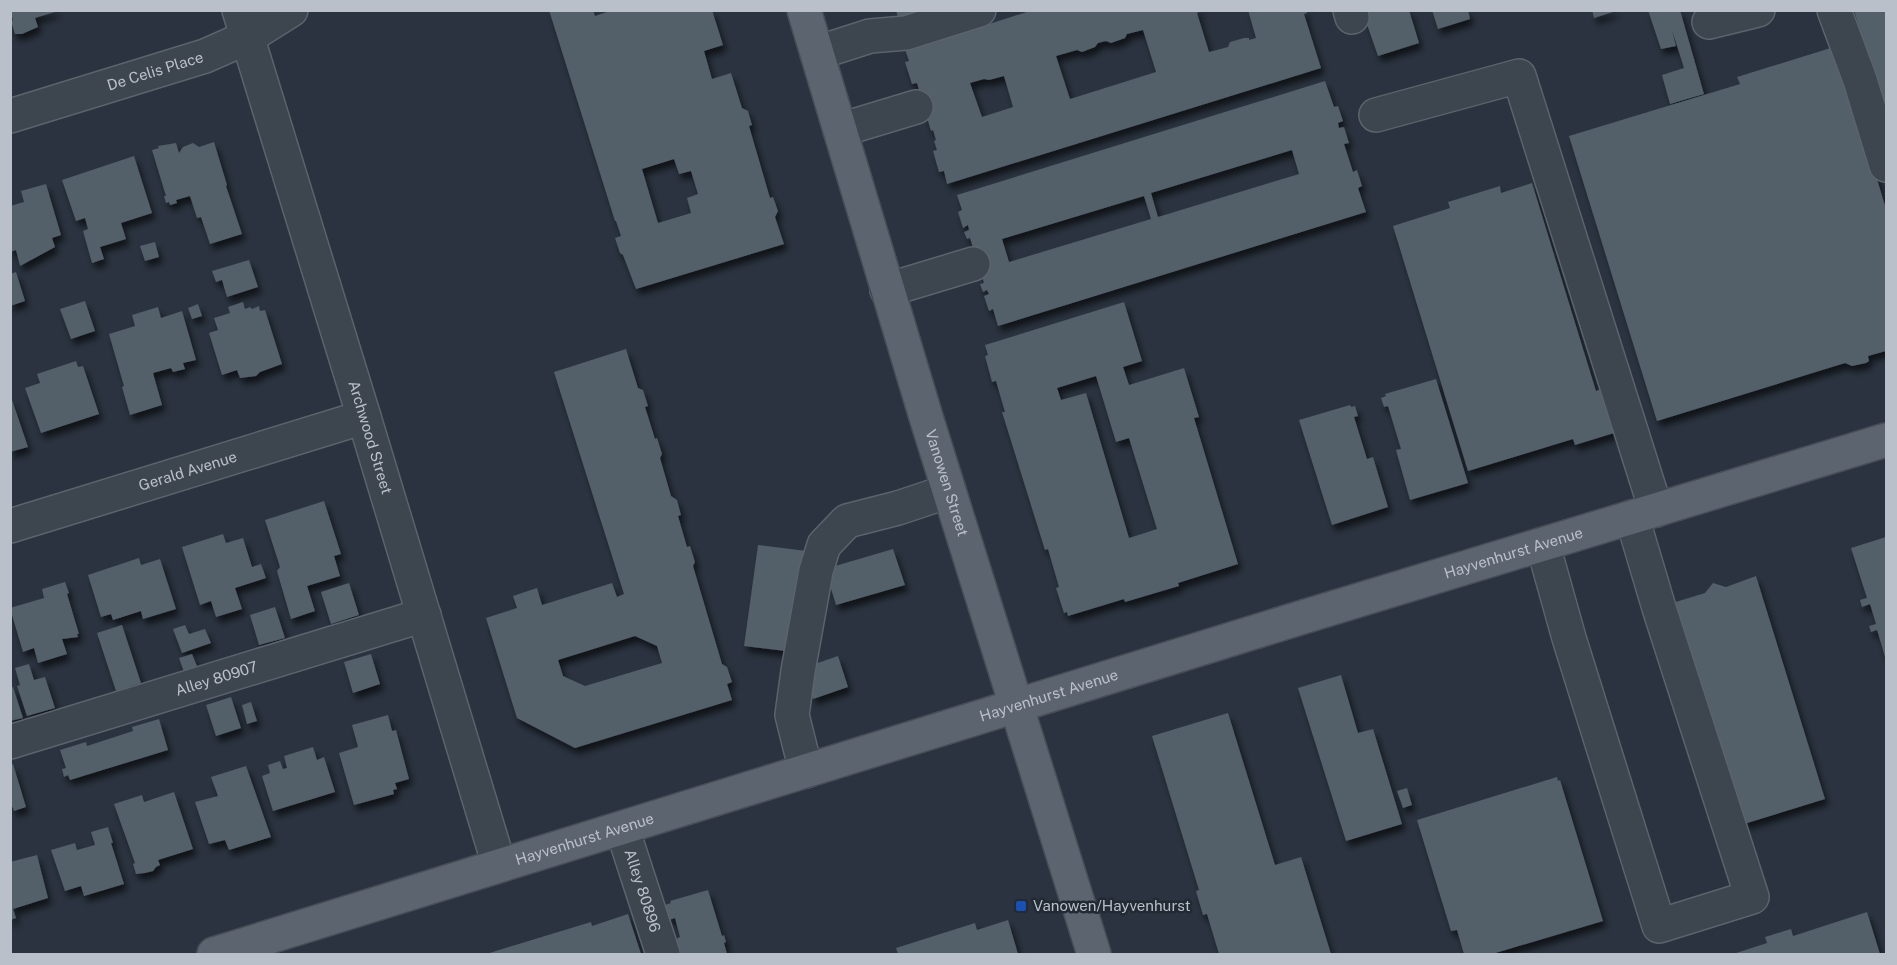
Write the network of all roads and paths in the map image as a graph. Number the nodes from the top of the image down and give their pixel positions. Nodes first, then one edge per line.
1 (291, 10) edge
2 (804, 10) edge
3 (979, 10) edge
4 (1758, 10) edge
5 (1834, 10) edge
6 (1709, 22) dead end
7 (243, 24) edge
8 (816, 52) junction
9 (916, 107) dead end
10 (1376, 115) dead end
11 (10, 116) edge
12 (840, 130) junction
13 (1887, 165) edge
14 (973, 264) dead end
15 (887, 290) junction
16 (364, 417) junction
17 (1887, 440) edge
18 (950, 491) junction
19 (1644, 514) junction
20 (10, 526) edge
21 (1543, 545) junction
22 (424, 615) junction
23 (1017, 706) junction
24 (10, 742) edge
25 (806, 771) junction
26 (622, 828) junction
27 (499, 865) junction
28 (214, 954) edge
29 (663, 954) edge
30 (1094, 954) edge

1 - 7 street, De Celis Place
2 - 8 main road, Vanowen Street
3 - 8 street
4 - 6 street
5 - 13 street
7 - 11 street, De Celis Place
7 - 16 street, Archwood Street
8 - 12 main road, Vanowen Street
9 - 12 street
10 - 19 street
12 - 15 main road, Vanowen Street
14 - 15 street
15 - 18 main road, Vanowen Street
16 - 20 street, Gerald Avenue
16 - 22 street, Archwood Street
17 - 19 main road, Hayvenhurst Avenue
18 - 23 main road, Vanowen Street
18 - 25 street
19 - 21 main road, Hayvenhurst Avenue
19 - 21 street
21 - 23 main road, Hayvenhurst Avenue
22 - 24 street, Alley 80907
22 - 27 street, Archwood Street
23 - 25 main road, Hayvenhurst Avenue
23 - 30 main road, Vanowen Street
25 - 26 main road, Hayvenhurst Avenue
26 - 27 main road, Hayvenhurst Avenue
26 - 29 street, Alley 80896
27 - 28 main road, Hayvenhurst Avenue

